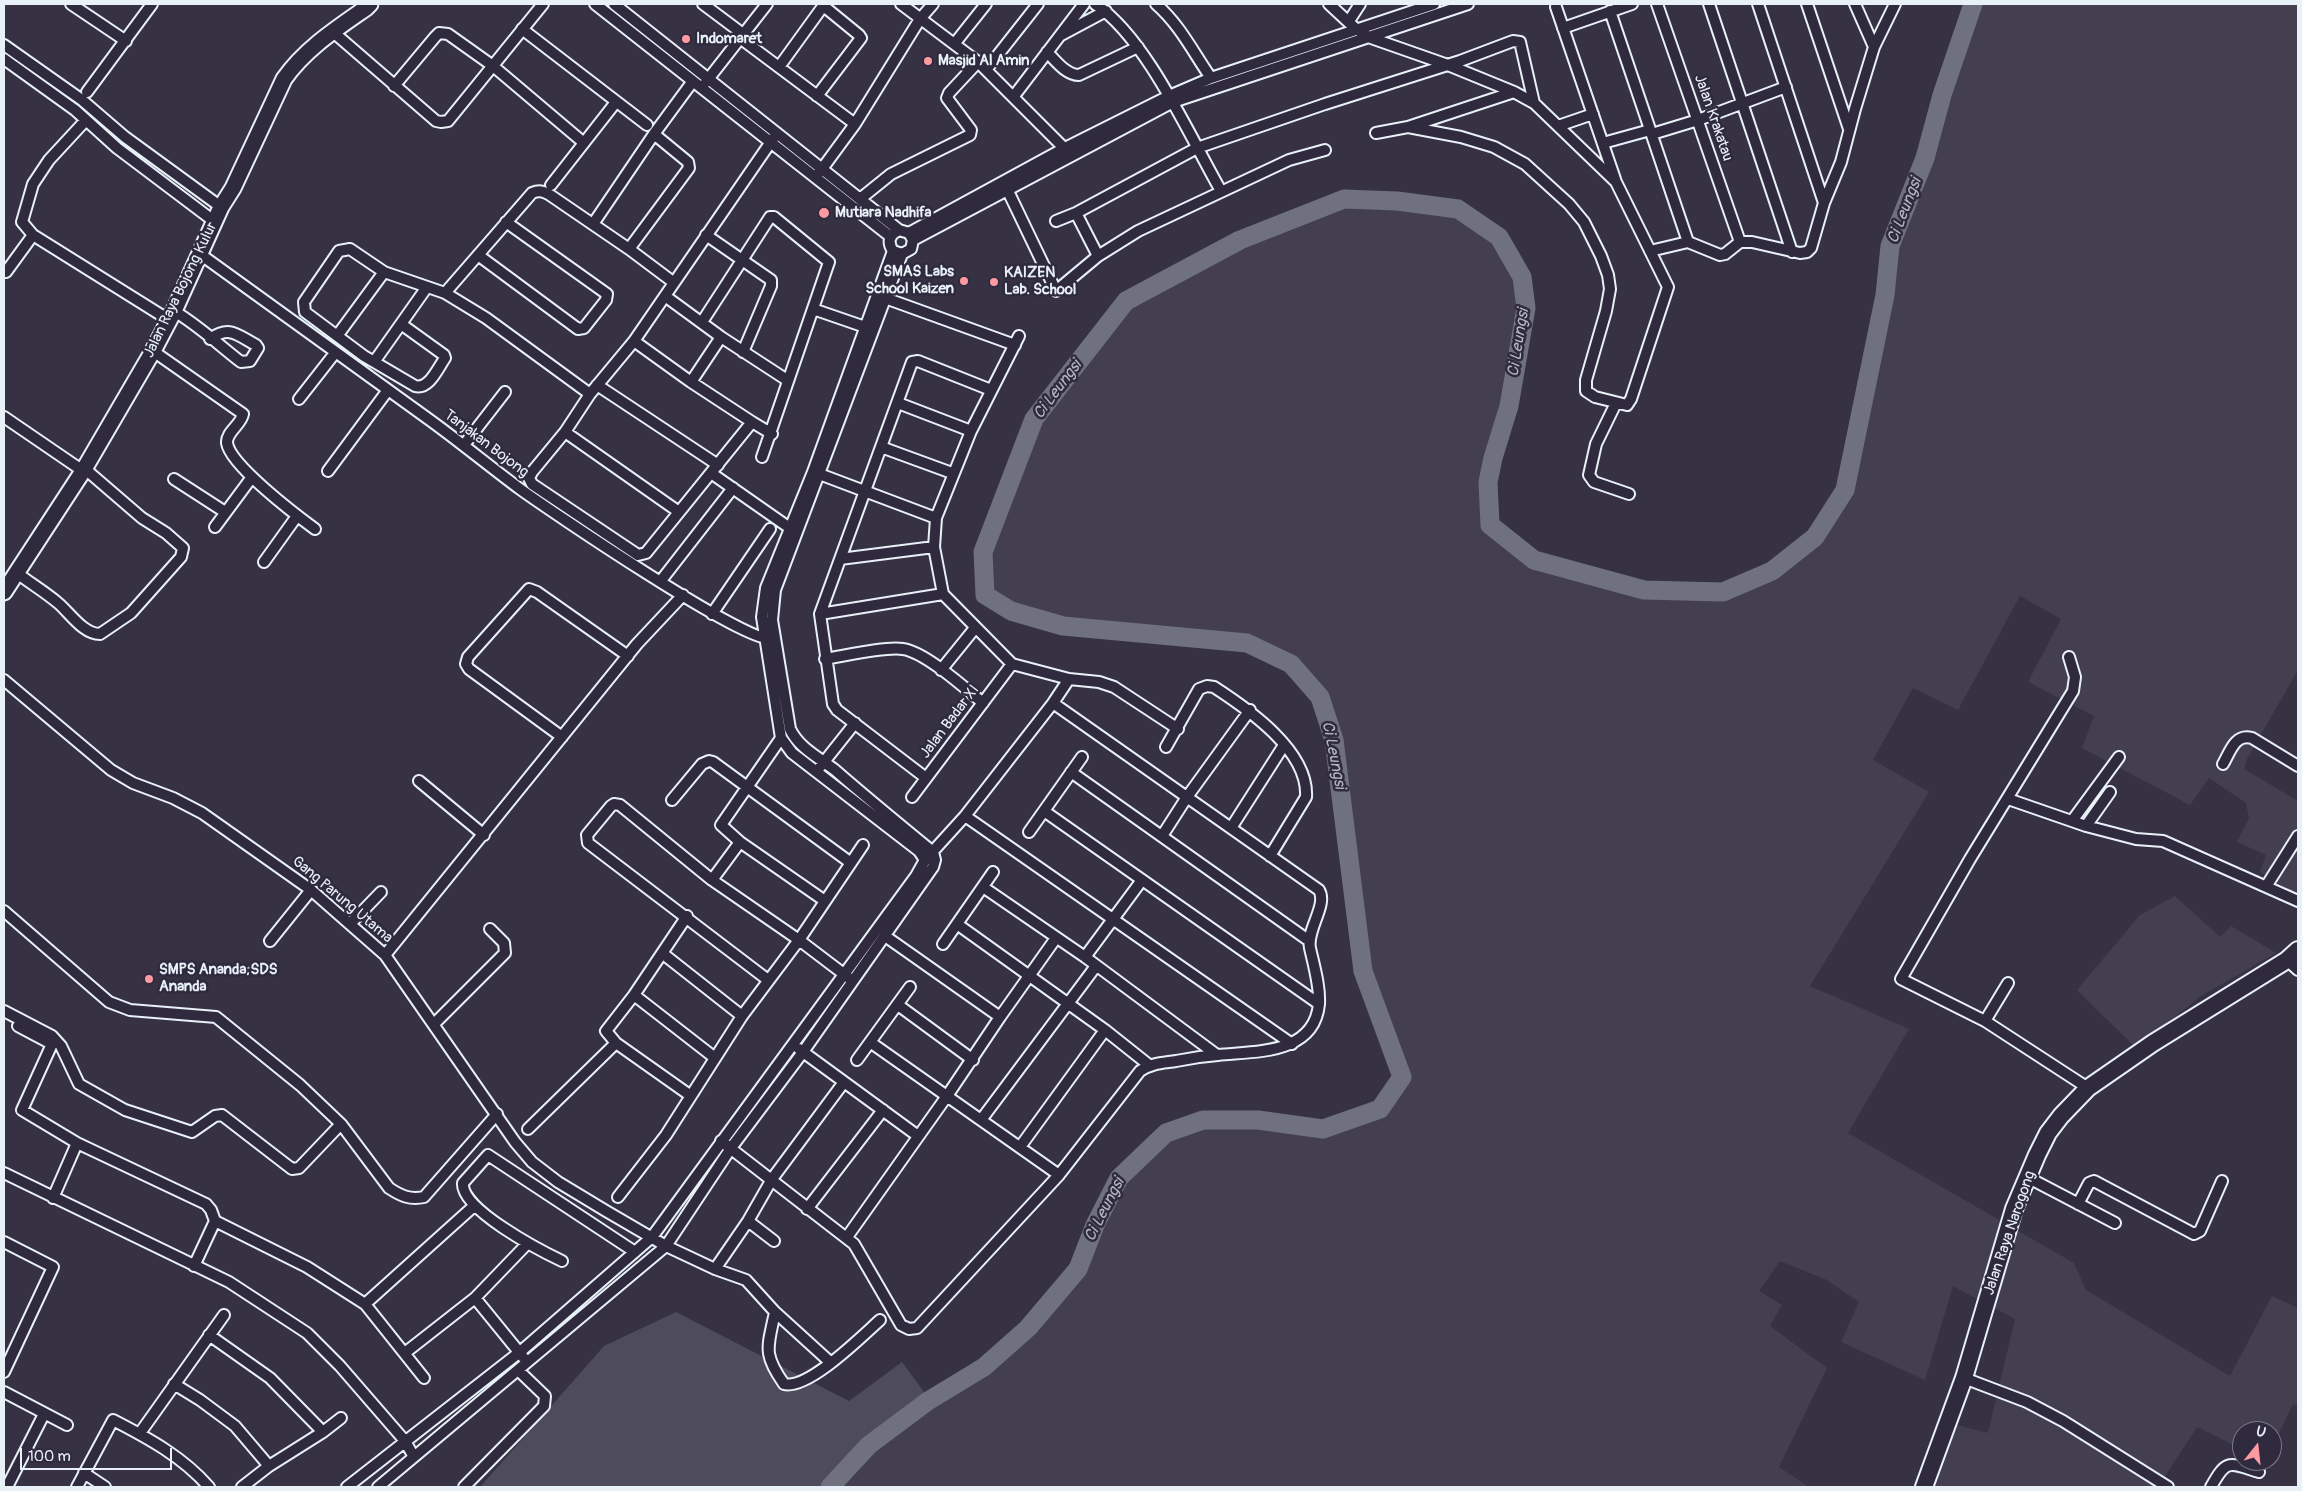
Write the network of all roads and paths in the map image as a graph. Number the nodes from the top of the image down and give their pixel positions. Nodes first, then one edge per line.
1 (71, 4) edge
2 (152, 4) edge
3 (543, 4) edge
4 (595, 4) edge
5 (614, 4) edge
6 (704, 4) edge
7 (767, 4) edge
8 (901, 4) edge
9 (933, 4) edge
10 (986, 4) edge
11 (1038, 4) edge
12 (1084, 4) edge
13 (1094, 4) edge
14 (1156, 4) edge
15 (1329, 4) edge
16 (1360, 4) edge
17 (1434, 4) edge
18 (1468, 4) edge
19 (1632, 4) edge
20 (1657, 4) edge
21 (1709, 4) edge
22 (1758, 4) edge
23 (1808, 4) edge
24 (1855, 4) edge
25 (1895, 4) edge
26 (365, 5) edge
27 (1556, 8) dead end
28 (1106, 11) junction
29 (1610, 12) junction
30 (920, 19) junction
31 (1348, 22) junction
32 (522, 28) junction
33 (1563, 28) junction
34 (1356, 30) junction
35 (332, 31) junction
36 (742, 36) junction
37 (1060, 36) junction
38 (1371, 38) junction
39 (126, 41) junction
40 (955, 43) junction
41 (4, 45) edge
42 (1138, 47) junction
43 (1874, 47) junction
44 (1047, 52) junction
45 (4, 60) edge
46 (978, 62) junction
47 (1448, 65) junction
48 (492, 66) junction
49 (779, 67) junction
50 (986, 70) junction
51 (709, 78) junction
52 (1211, 78) junction
53 (697, 85) junction
54 (394, 86) junction
55 (1786, 87) junction
56 (1514, 92) junction
57 (84, 96) junction
58 (817, 96) junction
59 (1014, 96) junction
60 (1171, 99) junction
61 (616, 102) junction
62 (1742, 102) junction
63 (1534, 103) junction
64 (74, 110) junction
65 (1593, 114) junction
66 (86, 120) junction
67 (1698, 120) junction
68 (855, 124) junction
69 (646, 125) dead end
70 (1558, 126) junction
71 (1408, 127) junction
72 (1849, 129) junction
73 (1651, 132) junction
74 (1376, 133) dead end
75 (654, 134) junction
76 (774, 137) junction
77 (1603, 142) junction
78 (584, 143) junction
79 (1197, 148) junction
80 (1325, 150) dead end
81 (1068, 152) junction
82 (819, 173) junction
83 (1616, 182) junction
84 (551, 185) dead end
85 (1007, 189) junction
86 (1221, 190) junction
87 (860, 199) junction
88 (1824, 203) junction
89 (221, 208) junction
90 (1076, 213) junction
91 (1056, 221) dead end
92 (215, 222) junction
93 (506, 222) junction
94 (593, 224) junction
95 (33, 235) junction
96 (706, 235) junction
97 (903, 235) junction
98 (1688, 242) junction
99 (1740, 242) junction
100 (629, 249) junction
101 (1650, 251) junction
102 (898, 252) junction
103 (1792, 252) junction
104 (200, 254) junction
105 (478, 255) junction
106 (1098, 256) junction
107 (742, 260) junction
108 (6, 272) dead end
109 (384, 272) junction
110 (673, 282) junction
111 (427, 287) junction
112 (444, 293) junction
113 (665, 296) junction
114 (885, 298) junction
115 (813, 309) junction
116 (172, 316) junction
117 (702, 322) junction
118 (401, 324) junction
119 (869, 329) junction
120 (337, 336) junction
121 (721, 337) junction
122 (210, 339) dead end
123 (634, 341) junction
124 (153, 351) junction
125 (743, 352) junction
126 (335, 353) junction
127 (374, 362) junction
128 (787, 380) junction
129 (691, 382) junction
130 (597, 385) junction
131 (388, 390) junction
132 (992, 390) junction
133 (505, 392) dead end
134 (590, 394) junction
135 (299, 399) dead end
136 (898, 403) junction
137 (1616, 403) junction
138 (4, 417) edge
139 (752, 422) junction
140 (971, 431) junction
141 (565, 432) junction
142 (772, 434) junction
143 (464, 445) junction
144 (881, 447) junction
145 (762, 456) dead end
146 (84, 469) junction
147 (715, 469) junction
148 (328, 471) dead end
149 (816, 473) junction
150 (952, 473) junction
151 (252, 477) junction
152 (174, 479) dead end
153 (732, 488) junction
154 (864, 491) junction
155 (1628, 494) dead end
156 (225, 512) junction
157 (680, 512) junction
158 (297, 516) junction
159 (936, 518) junction
160 (216, 527) dead end
161 (315, 529) dead end
162 (770, 529) dead end
163 (793, 531) junction
164 (934, 547) junction
165 (840, 560) junction
166 (264, 562) dead end
167 (662, 578) dead end
168 (9, 580) edge
169 (943, 594) junction
170 (683, 595) junction
171 (712, 614) junction
172 (820, 614) junction
173 (975, 628) junction
174 (769, 638) junction
175 (628, 656) junction
176 (2069, 657) dead end
177 (825, 658) junction
178 (1012, 664) junction
179 (941, 670) junction
180 (1069, 679) junction
181 (4, 680) edge
182 (983, 703) junction
183 (1053, 703) junction
184 (1250, 710) junction
185 (855, 723) junction
186 (1178, 729) junction
187 (562, 737) junction
188 (781, 738) junction
189 (1284, 746) junction
190 (1166, 747) dead end
191 (1082, 757) dead end
192 (2119, 757) dead end
193 (824, 762) junction
194 (2223, 764) dead end
195 (2298, 766) edge
196 (817, 771) junction
197 (1071, 772) junction
198 (926, 778) junction
199 (419, 781) dead end
200 (747, 785) junction
201 (2110, 792) dead end
202 (912, 797) dead end
203 (1187, 797) junction
204 (2008, 799) junction
205 (672, 800) dead end
206 (1044, 811) junction
207 (964, 816) junction
208 (2072, 821) junction
209 (2086, 826) junction
210 (1231, 828) junction
211 (1029, 832) dead end
212 (484, 836) junction
213 (1162, 836) junction
214 (2298, 836) edge
215 (740, 842) junction
216 (863, 845) dead end
217 (933, 852) junction
218 (1270, 856) junction
219 (925, 860) junction
220 (851, 862) junction
221 (993, 872) dead end
222 (712, 880) junction
223 (1142, 880) junction
224 (2267, 886) junction
225 (983, 887) junction
226 (311, 890) junction
227 (381, 892) dead end
228 (825, 901) junction
229 (2298, 901) edge
230 (4, 911) edge
231 (687, 916) junction
232 (1113, 919) junction
233 (350, 924) junction
234 (957, 924) junction
235 (490, 929) dead end
236 (885, 936) junction
237 (1056, 938) junction
238 (798, 940) junction
239 (1308, 940) junction
240 (270, 941) dead end
241 (943, 944) dead end
242 (662, 953) junction
243 (386, 954) junction
244 (1085, 957) junction
245 (2294, 960) edge
246 (1096, 966) junction
247 (844, 974) junction
248 (1029, 976) junction
249 (768, 980) junction
250 (853, 982) junction
251 (2008, 983) dead end
252 (910, 987) dead end
253 (634, 994) junction
254 (1068, 1004) junction
255 (1319, 1004) junction
256 (898, 1005) junction
257 (4, 1011) edge
258 (742, 1016) junction
259 (1000, 1017) junction
260 (1985, 1021) junction
261 (434, 1024) junction
262 (18, 1026) dead end
263 (1104, 1030) junction
264 (870, 1042) junction
265 (616, 1043) junction
266 (1292, 1044) junction
267 (794, 1045) junction
268 (803, 1052) junction
269 (1217, 1055) junction
270 (715, 1058) junction
271 (857, 1060) dead end
272 (973, 1060) junction
273 (1149, 1065) junction
274 (844, 1082) junction
275 (2088, 1088) junction
276 (691, 1096) junction
277 (948, 1096) junction
278 (883, 1110) junction
279 (497, 1114) junction
280 (981, 1120) junction
281 (341, 1124) junction
282 (528, 1129) dead end
283 (918, 1136) junction
284 (721, 1141) junction
285 (77, 1142) junction
286 (1020, 1147) junction
287 (731, 1148) junction
288 (4, 1174) edge
289 (1060, 1175) junction
290 (2028, 1177) junction
291 (772, 1179) junction
292 (2222, 1181) dead end
293 (618, 1197) dead end
294 (52, 1198) junction
295 (2078, 1204) junction
296 (474, 1206) junction
297 (808, 1209) junction
298 (215, 1221) junction
299 (748, 1221) junction
300 (2115, 1223) dead end
301 (847, 1237) junction
302 (652, 1238) junction
303 (774, 1241) dead end
304 (4, 1242) edge
305 (527, 1244) junction
306 (666, 1246) junction
307 (635, 1252) junction
308 (562, 1261) dead end
309 (194, 1266) junction
310 (715, 1269) junction
311 (475, 1298) junction
312 (365, 1304) junction
313 (775, 1312) junction
314 (224, 1315) dead end
315 (880, 1320) dead end
316 (209, 1335) junction
317 (406, 1352) junction
318 (520, 1352) junction
319 (830, 1362) junction
320 (528, 1363) junction
321 (5, 1366) edge
322 (519, 1371) junction
323 (424, 1378) dead end
324 (1964, 1378) junction
325 (174, 1384) junction
326 (4, 1392) edge
327 (44, 1414) junction
328 (341, 1418) dead end
329 (67, 1425) dead end
330 (323, 1432) junction
331 (140, 1434) junction
332 (405, 1441) junction
333 (414, 1457) junction
334 (269, 1466) junction
335 (2259, 1472) dead end
336 (84, 1473) junction
337 (7, 1487) edge
338 (77, 1487) edge
339 (104, 1487) edge
340 (209, 1487) edge
341 (242, 1487) edge
342 (347, 1487) edge
343 (378, 1487) edge
344 (464, 1487) edge
345 (1924, 1487) edge
346 (2168, 1487) edge
347 (2211, 1487) edge

1 - 39 street
2 - 39 street
3 - 32 street
4 - 53 street
5 - 51 street
6 - 36 street
7 - 36 street
8 - 30 street
9 - 30 street
10 - 40 street
11 - 50 street
12 - 37 street
13 - 28 street
14 - 52 street
15 - 31 street
16 - 31 street
17 - 34 street
18 - 38 street
19 - 29 street
20 - 67 street, Jalan Krakatau
21 - 62 street
22 - 55 street
23 - 72 street
24 - 43 street
25 - 43 street
26 - 35 main road, Jalan Raya Bojong Kulur
27 - 33 street
28 - 37 street
28 - 42 street
29 - 33 street
29 - 73 street
30 - 40 street
30 - 68 street
31 - 34 street
32 - 48 street
32 - 61 street
33 - 65 street
34 - 38 street
34 - 52 street
35 - 54 street
35 - 89 main road, Jalan Raya Bojong Kulur
36 - 49 street
36 - 51 street
37 - 44 street
38 - 47 street
38 - 60 street
39 - 57 street
40 - 46 street
41 - 57 street
42 - 44 street
42 - 60 street
43 - 72 street
44 - 59 street
45 - 64 street
46 - 50 street
46 - 87 street
47 - 56 street
47 - 63 street
47 - 79 street
48 - 54 street
48 - 54 street
48 - 78 street
49 - 58 street
49 - 58 street
50 - 59 street
51 - 53 street
51 - 76 street
52 - 60 street
53 - 75 street
53 - 76 street
55 - 62 street
55 - 88 street
56 - 63 street
56 - 71 street
57 - 64 street
57 - 89 street
58 - 68 street
59 - 81 street
60 - 79 street
60 - 81 street
61 - 69 street
61 - 78 street
62 - 67 street
62 - 103 street
63 - 70 street
64 - 66 street
65 - 70 street
65 - 77 street
66 - 92 street
66 - 95 street
67 - 73 street
67 - 99 street, Jalan Krakatau
68 - 82 street
70 - 83 street
71 - 74 street
71 - 137 street
72 - 88 street
73 - 77 street
73 - 98 street
75 - 94 street
75 - 100 street
76 - 82 street
76 - 96 street
77 - 83 street
78 - 84 street
79 - 86 street
79 - 90 street
80 - 86 street
81 - 85 street
81 - 97 street
82 - 87 street
82 - 97 street
83 - 101 street
85 - 97 street
85 - 106 street
86 - 106 street
87 - 97 street
88 - 103 street
89 - 92 main road, Jalan Raya Bojong Kulur
90 - 91 street
90 - 106 street
92 - 104 main road, Jalan Raya Bojong Kulur
93 - 94 street
93 - 105 street
93 - 105 street
94 - 100 street
95 - 108 street
95 - 116 street
96 - 107 street
96 - 110 street
97 - 102 street
97 - 102 street
98 - 99 street
98 - 101 street
99 - 103 street
100 - 110 street
101 - 137 street
102 - 114 street
102 - 119 street
104 - 116 main road, Jalan Raya Bojong Kulur
104 - 126 street, Tanjakan Bojong
105 - 112 street
107 - 115 street
107 - 117 street
107 - 125 street
109 - 111 street
109 - 120 street
109 - 120 street
110 - 113 street
111 - 112 street
111 - 118 street
112 - 134 street
113 - 117 street
113 - 123 street
114 - 119 street
114 - 132 street
115 - 119 street
115 - 128 street
116 - 122 street
116 - 124 main road, Jalan Raya Bojong Kulur
117 - 121 street
118 - 127 street
118 - 127 street
119 - 149 street
120 - 127 street
121 - 125 street
121 - 129 street
123 - 129 street
123 - 130 street
124 - 146 main road, Jalan Raya Bojong Kulur
124 - 151 street
125 - 128 street
126 - 131 street, Tanjakan Bojong
126 - 135 street
128 - 142 street
129 - 139 street
130 - 134 street
130 - 147 street
131 - 143 street, Tanjakan Bojong
131 - 148 street
132 - 136 street
132 - 140 street
133 - 143 street
134 - 141 street
136 - 140 street
136 - 144 street
137 - 155 street
138 - 146 street
139 - 142 street
139 - 147 street
140 - 150 street
141 - 157 street
141 - 157 street
142 - 145 street
143 - 170 street, Tanjakan Bojong
144 - 150 street
144 - 154 street
146 - 168 main road, Jalan Raya Bojong Kulur
146 - 168 street
147 - 153 street
147 - 157 street
149 - 154 street
149 - 163 street
150 - 159 street
151 - 156 street
151 - 158 street
152 - 156 street
153 - 163 street
153 - 167 street
154 - 159 street
154 - 165 street
156 - 160 street
158 - 161 street
158 - 166 street
159 - 164 street
162 - 171 street
163 - 174 street
164 - 165 street
164 - 169 street
165 - 172 street
169 - 172 street
169 - 173 street
170 - 171 street, Tanjakan Bojong
170 - 175 street
171 - 174 street, Tanjakan Bojong
172 - 177 street
173 - 178 street
173 - 179 street
174 - 188 street
174 - 193 street
175 - 187 street
175 - 187 street
176 - 204 street
177 - 179 street
177 - 185 street
178 - 180 street
178 - 182 street, Jalan Badar XI
179 - 182 street
180 - 183 street
180 - 186 street
181 - 226 street, Gang Parung Utama
182 - 198 street, Jalan Badar XI
183 - 203 street
183 - 207 street
184 - 186 street
184 - 189 street
184 - 203 street
185 - 193 street
185 - 198 street
186 - 190 street
187 - 212 street
188 - 196 street
188 - 200 street
189 - 210 street
189 - 218 street
191 - 197 street
192 - 208 street
193 - 196 street
193 - 217 street
194 - 195 street
196 - 219 street
197 - 206 street
197 - 213 street
198 - 202 street, Jalan Badar XI
199 - 212 street
200 - 205 street
200 - 215 street
200 - 220 street
201 - 209 street
203 - 210 street
203 - 213 street
204 - 208 street
204 - 260 street
206 - 211 street
206 - 223 street
207 - 217 street
207 - 232 street
208 - 209 street
209 - 224 street
210 - 218 street
212 - 243 street
213 - 239 street
214 - 224 street
215 - 222 street
215 - 228 street
216 - 220 street
217 - 219 street
217 - 236 street
218 - 239 street
219 - 247 street
220 - 228 street
221 - 225 street
222 - 231 street
222 - 238 street
223 - 232 street
223 - 255 street
224 - 229 street
225 - 234 street
225 - 237 street
226 - 233 street, Gang Parung Utama
226 - 240 street
227 - 233 street
228 - 238 street
230 - 281 street
231 - 242 street
231 - 249 street
232 - 244 street
232 - 266 street
233 - 243 street, Gang Parung Utama
234 - 241 street
234 - 248 street
235 - 261 street
236 - 250 street
236 - 259 street
237 - 244 street
237 - 248 street
238 - 247 street
238 - 249 street
239 - 255 street
242 - 253 street
242 - 258 street
243 - 261 street, Gang Parung Utama
244 - 246 street
245 - 275 main road, Jalan Raya Narogong
246 - 254 street
246 - 269 street
247 - 250 street
247 - 267 street
248 - 254 street
248 - 259 street
249 - 258 street
250 - 268 street
251 - 260 street
252 - 256 street
253 - 265 street
253 - 270 street
254 - 263 street
254 - 280 street
255 - 266 street
256 - 264 street
256 - 272 street
257 - 281 street
258 - 270 street
259 - 272 street
260 - 275 street
261 - 279 street, Gang Parung Utama
262 - 285 street
263 - 273 street
263 - 286 street
264 - 271 street
264 - 277 street
265 - 276 street
265 - 282 street
266 - 269 street
267 - 268 street
267 - 284 street
268 - 274 street
268 - 287 street
269 - 273 street
270 - 276 street
272 - 277 street
273 - 289 street
274 - 278 street
274 - 291 street
275 - 290 main road, Jalan Raya Narogong
276 - 293 street
277 - 280 street
277 - 283 street
278 - 283 street
278 - 297 street
279 - 281 street
279 - 302 street, Gang Parung Utama
280 - 286 street
283 - 301 street
284 - 287 street
284 - 302 street
285 - 294 street
285 - 298 street
286 - 289 street
287 - 291 street
287 - 306 street
288 - 294 street
289 - 301 street
290 - 295 street
290 - 324 main road, Jalan Raya Narogong
291 - 297 street
291 - 299 street
292 - 295 street
294 - 309 street
295 - 300 street
296 - 305 street
296 - 307 street
296 - 312 street
297 - 301 street
298 - 309 street
298 - 312 street
299 - 303 street
299 - 310 street
302 - 306 street, Gang Parung Utama
302 - 307 street
304 - 321 street
305 - 308 street
305 - 311 street
306 - 310 street, Gang Parung Utama
306 - 320 street
307 - 318 street
309 - 332 street
310 - 313 street, Gang Parung Utama
311 - 317 street
311 - 318 street
312 - 317 street
313 - 319 street, Gang Parung Utama
313 - 319 street
314 - 316 street
315 - 319 street
316 - 325 street
316 - 330 street
317 - 323 street
318 - 320 street
318 - 332 street
320 - 322 street
322 - 333 street
322 - 344 street
324 - 345 main road, Jalan Raya Narogong
324 - 346 street
325 - 331 street
325 - 334 street
326 - 327 street
327 - 329 street
327 - 337 street
328 - 330 street
330 - 334 street
331 - 336 street
331 - 340 street
332 - 333 street
332 - 342 street
333 - 343 street
334 - 341 street
335 - 347 street
336 - 338 street
336 - 339 street

